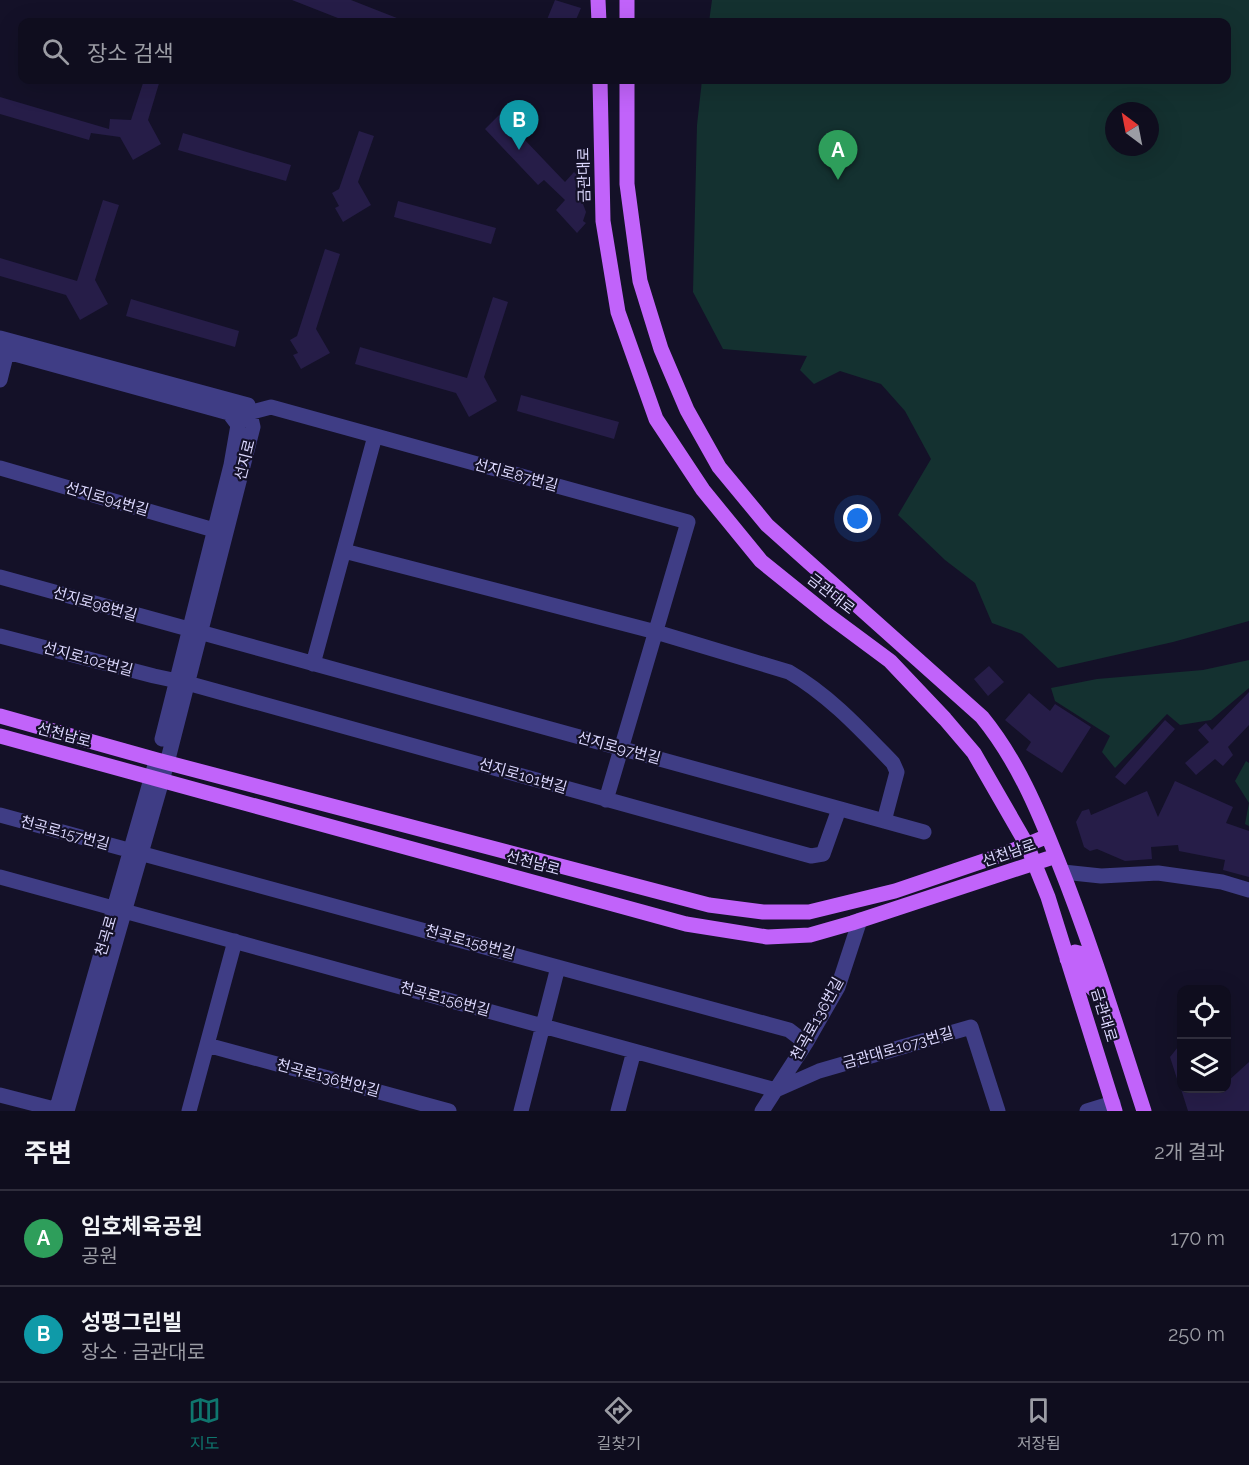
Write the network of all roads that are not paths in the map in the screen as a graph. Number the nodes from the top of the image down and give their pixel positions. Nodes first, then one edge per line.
1 (598, 0) edge
2 (627, 0) edge
3 (599, 18) edge
4 (627, 18) edge
5 (600, 84) edge
6 (627, 84) edge
7 (4, 345) edge
8 (0, 380) edge
9 (250, 411) junction
10 (233, 419) junction
11 (375, 436) junction
12 (0, 468) edge
13 (214, 530) junction
14 (344, 551) junction
15 (0, 577) edge
16 (195, 632) junction
17 (656, 632) junction
18 (0, 636) edge
19 (313, 664) junction
20 (182, 682) junction
21 (0, 716) edge
22 (0, 736) edge
23 (622, 749) junction
24 (162, 762) junction
25 (157, 779) junction
26 (606, 800) junction
27 (839, 809) junction
28 (0, 815) edge
29 (884, 821) junction
30 (924, 832) dead end
31 (1048, 836) junction
32 (1027, 845) junction
33 (136, 851) junction
34 (1056, 856) junction
35 (1035, 864) junction
36 (1063, 872) junction
37 (0, 877) edge
38 (1248, 891) edge
39 (119, 909) junction
40 (860, 920) junction
41 (235, 941) junction
42 (1067, 959) junction
43 (558, 967) junction
44 (1108, 1002) junction
45 (543, 1026) junction
46 (806, 1043) junction
47 (207, 1045) junction
48 (634, 1051) junction
49 (776, 1090) junction
50 (0, 1095) edge
51 (1114, 1107) edge
52 (61, 1111) edge
53 (189, 1111) edge
54 (448, 1111) edge
55 (520, 1111) edge
56 (618, 1111) edge
57 (762, 1111) edge
58 (998, 1111) edge
59 (1087, 1111) edge
60 (1144, 1111) edge

1 - 3 main road
2 - 4 main road
5 - 32 main road, 금관대로
6 - 31 main road, 금관대로
7 - 8 street
7 - 9 street
7 - 10 street, 선지로
9 - 10 street, 선지로87번길
9 - 11 street, 선지로87번길
9 - 16 street, 선지로
10 - 13 street, 선지로
11 - 14 street
11 - 17 street, 선지로87번길
12 - 13 street, 선지로94번길
13 - 16 street, 선지로
14 - 17 street
14 - 19 street
15 - 16 street, 선지로98번길
16 - 19 street, 선지로97번길
16 - 20 street, 선지로
17 - 23 street, 선지로87번길
17 - 29 street
18 - 20 street, 선지로102번길
19 - 23 street, 선지로97번길
20 - 24 street, 선지로
20 - 26 street, 선지로101번길
21 - 24 main road, 선천남로
22 - 25 main road, 선천남로
23 - 26 street, 선지로87번길
23 - 27 street, 선지로97번길
24 - 25 street, 천곡로
24 - 32 main road, 선천남로
25 - 33 street, 천곡로
25 - 40 main road, 선천남로
26 - 27 street, 선지로101번길
27 - 29 street, 선지로97번길
28 - 33 street, 천곡로157번길
29 - 30 street, 선지로97번길
31 - 32 main road, 선천남로
31 - 34 main road, 금관대로
32 - 35 main road, 금관대로
33 - 39 street, 천곡로
33 - 43 street, 천곡로158번길
34 - 35 main road, 선천남로
34 - 36 main road, 금관대로
35 - 40 main road, 선천남로
35 - 42 main road, 금관대로
36 - 38 street
36 - 44 main road, 금관대로
37 - 39 street, 천곡로156번길
39 - 41 street, 천곡로156번길
39 - 52 street, 천곡로
40 - 46 street, 천곡로136번길
41 - 45 street, 천곡로156번길
41 - 47 street
42 - 44 main road
42 - 51 main road, 금관대로
43 - 45 street
43 - 46 street, 천곡로158번길
44 - 60 main road, 금관대로
45 - 48 street, 천곡로156번길
45 - 55 street
46 - 49 street, 천곡로136번길
47 - 53 street
47 - 54 street, 천곡로136번안길
48 - 49 street, 천곡로156번길
48 - 56 street
49 - 57 street, 천곡로136번길
49 - 58 street, 금관대로1073번길
50 - 52 street
51 - 59 street

